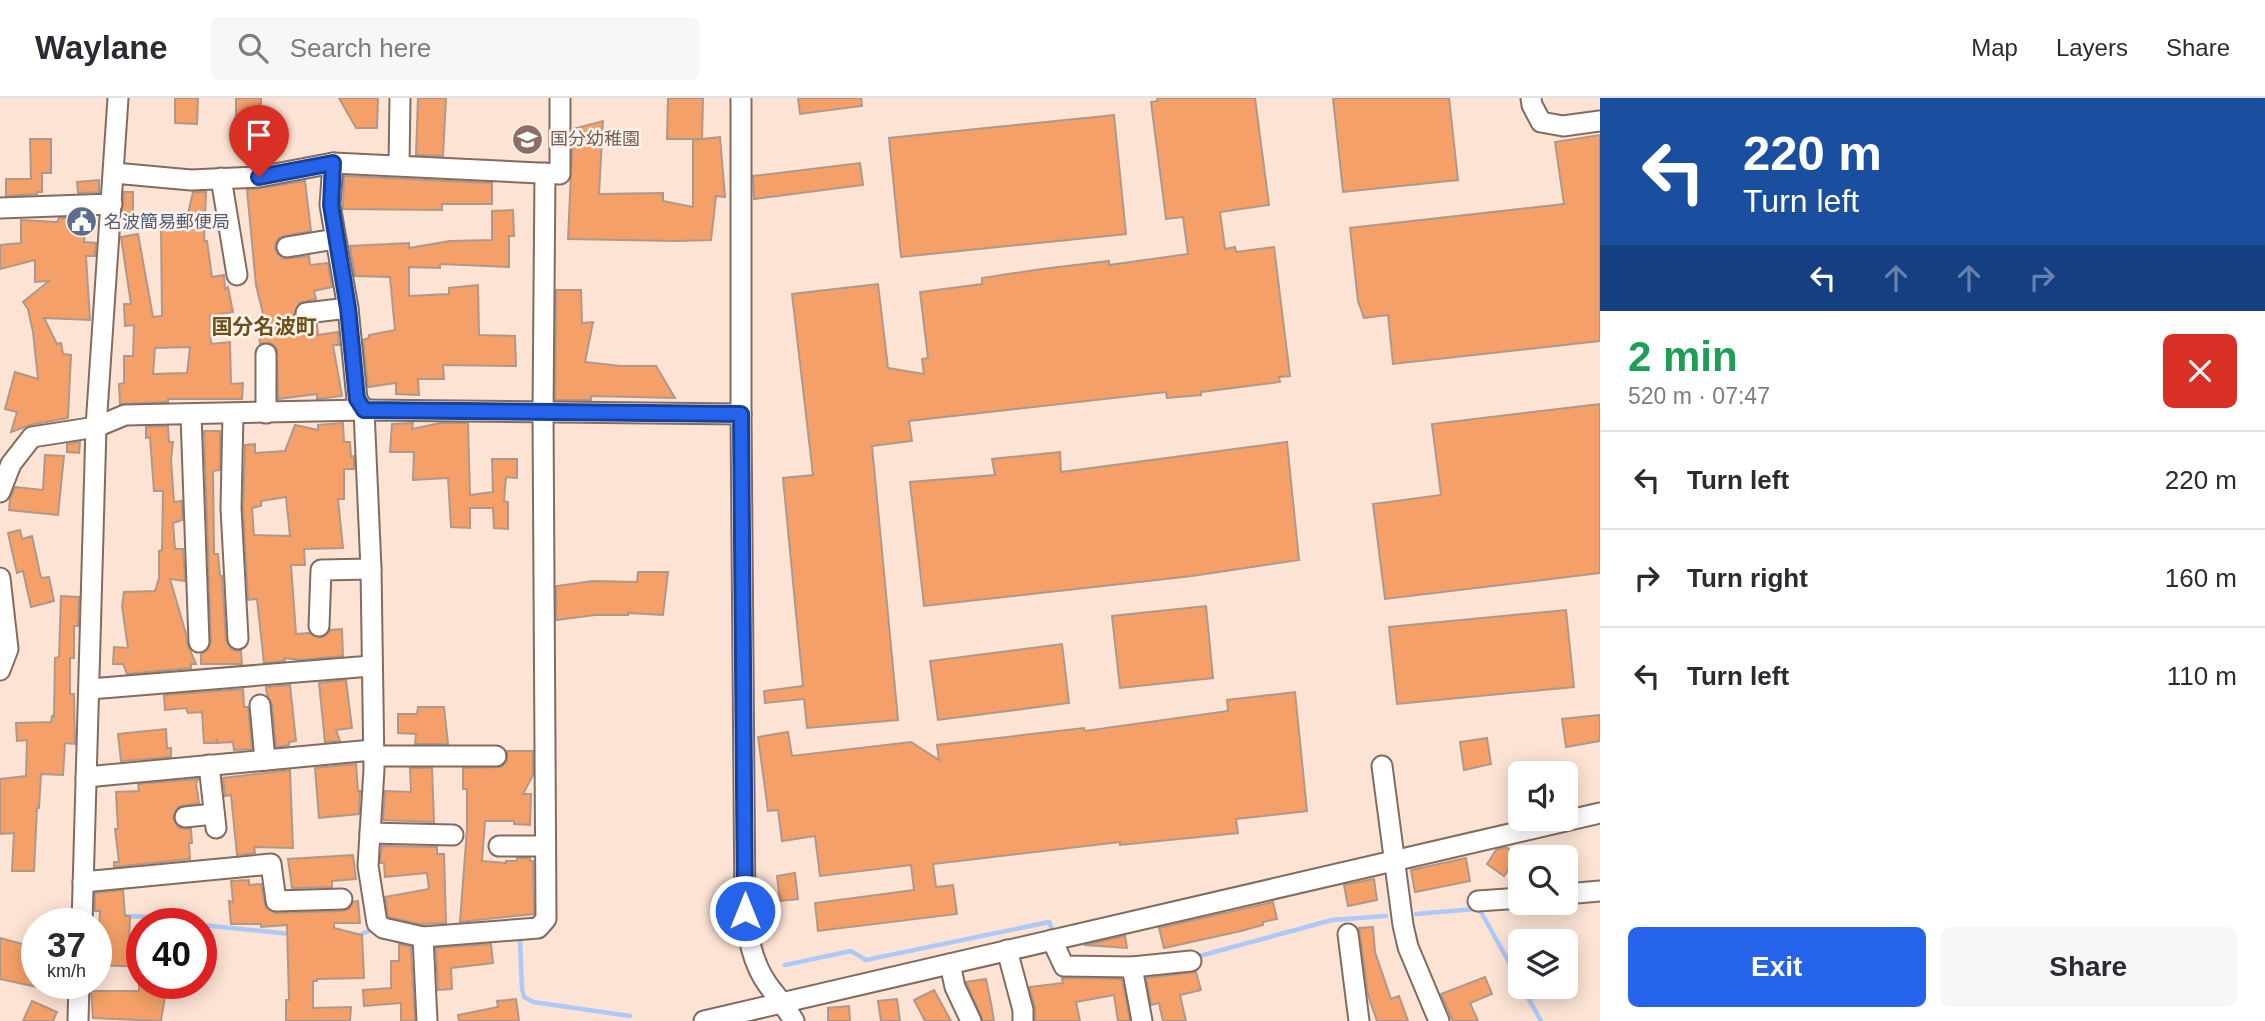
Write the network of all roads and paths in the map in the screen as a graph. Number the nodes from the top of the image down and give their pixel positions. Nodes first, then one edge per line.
1 (118, 98) edge
2 (400, 98) edge
3 (561, 98) edge
4 (741, 98) edge
5 (1531, 98) edge
6 (1600, 121) edge
7 (333, 163) junction
8 (399, 166) junction
9 (114, 173) junction
10 (545, 173) junction
11 (221, 178) junction
12 (112, 204) junction
13 (0, 208) edge
14 (335, 239) junction
15 (287, 247) dead end
16 (237, 275) dead end
17 (348, 308) junction
18 (306, 313) dead end
19 (266, 354) dead end
20 (364, 410) junction
21 (544, 412) junction
22 (267, 413) junction
23 (233, 414) junction
24 (741, 414) junction
25 (191, 415) junction
26 (96, 427) junction
27 (0, 492) edge
28 (371, 569) junction
29 (0, 578) edge
30 (319, 625) dead end
31 (238, 639) dead end
32 (199, 642) dead end
33 (371, 666) junction
34 (0, 670) edge
35 (90, 689) junction
36 (260, 705) dead end
37 (373, 753) junction
38 (496, 755) dead end
39 (265, 760) junction
40 (209, 765) junction
41 (1382, 766) dead end
42 (86, 777) junction
43 (1600, 813) edge
44 (186, 817) dead end
45 (370, 833) junction
46 (453, 835) dead end
47 (499, 846) dead end
48 (545, 846) junction
49 (1394, 860) junction
50 (83, 882) junction
51 (1600, 891) edge
52 (1578, 893) edge
53 (342, 899) dead end
54 (1508, 899) edge
55 (1478, 901) dead end
56 (82, 908) edge
57 (1348, 934) dead end
58 (1052, 940) junction
59 (423, 941) junction
60 (1007, 950) junction
61 (1191, 961) dead end
62 (950, 964) junction
63 (1132, 967) junction
64 (79, 999) edge
65 (789, 1012) edge
66 (78, 1021) edge
67 (427, 1021) edge
68 (704, 1021) edge
69 (971, 1021) edge
70 (1023, 1021) edge
71 (1142, 1021) edge
72 (1359, 1021) edge
73 (1439, 1021) edge

1 - 9 street
2 - 8 street
3 - 10 street
4 - 24 street
5 - 6 street
7 - 8 street
7 - 11 street
7 - 14 street
8 - 10 street
9 - 11 street
9 - 12 street
10 - 21 street
11 - 16 street
12 - 13 street
12 - 26 street
14 - 15 street
14 - 17 street
17 - 18 street
17 - 20 street
19 - 22 street
20 - 21 street
20 - 22 street
20 - 28 street
21 - 24 street
21 - 48 street
22 - 23 street
23 - 25 street
23 - 31 street
24 - 65 street
25 - 26 street
25 - 32 street
26 - 27 street
26 - 35 street
28 - 30 street
28 - 33 street
29 - 34 street
33 - 35 street
33 - 37 street
35 - 42 street
36 - 39 street
37 - 38 street
37 - 39 street
37 - 45 street
39 - 40 street
40 - 42 street
40 - 44 street
41 - 49 street
42 - 50 street
43 - 49 street
45 - 46 street
45 - 59 street
47 - 48 street
48 - 59 street
49 - 58 street
49 - 73 street
50 - 53 street
50 - 56 street
51 - 52 street
54 - 55 street
57 - 72 street
58 - 60 street
58 - 63 street
59 - 67 street
60 - 62 street
60 - 70 street
61 - 63 street
62 - 65 street
62 - 69 street
63 - 71 street
64 - 66 street
65 - 68 street

